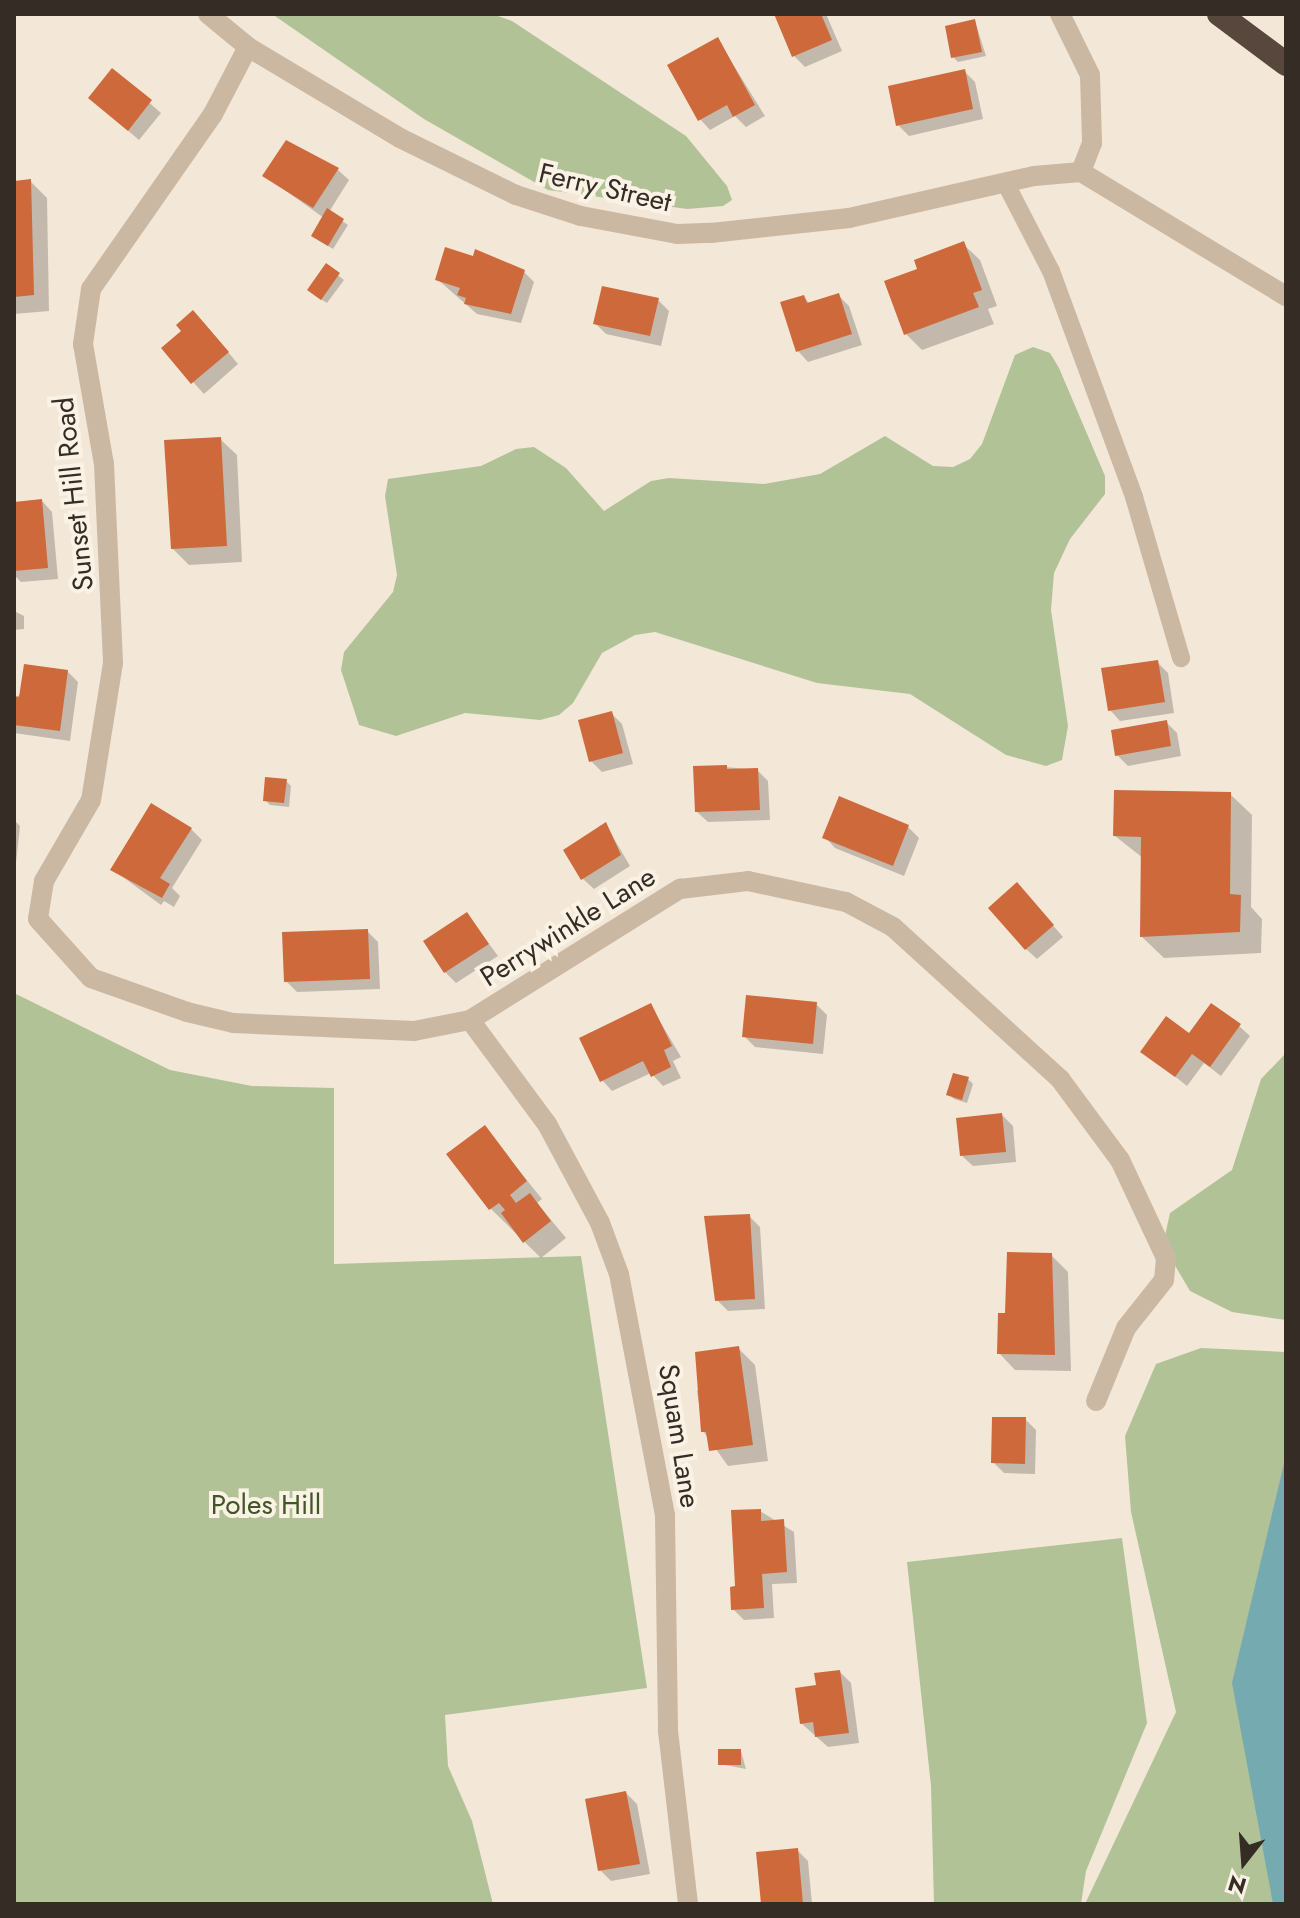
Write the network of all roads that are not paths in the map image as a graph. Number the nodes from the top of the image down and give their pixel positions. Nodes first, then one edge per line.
1 (208, 14) edge
2 (1060, 14) edge
3 (1219, 14) edge
4 (248, 47) junction
5 (1286, 64) edge
6 (1081, 172) junction
7 (1006, 184) junction
8 (1286, 296) edge
9 (1181, 658) dead end
10 (38, 919) joint
11 (470, 1020) junction
12 (1096, 1401) dead end
13 (688, 1904) edge

1 - 4 street, Ferry Street
2 - 6 street
3 - 5 highway
4 - 7 street, Ferry Street
4 - 10 street, Sunset Hill Road
6 - 7 street, Ferry Street
6 - 8 street
7 - 9 lane
10 - 11 street, Perrywinkle Lane
11 - 12 street, Perrywinkle Lane
11 - 13 street, Squam Lane

